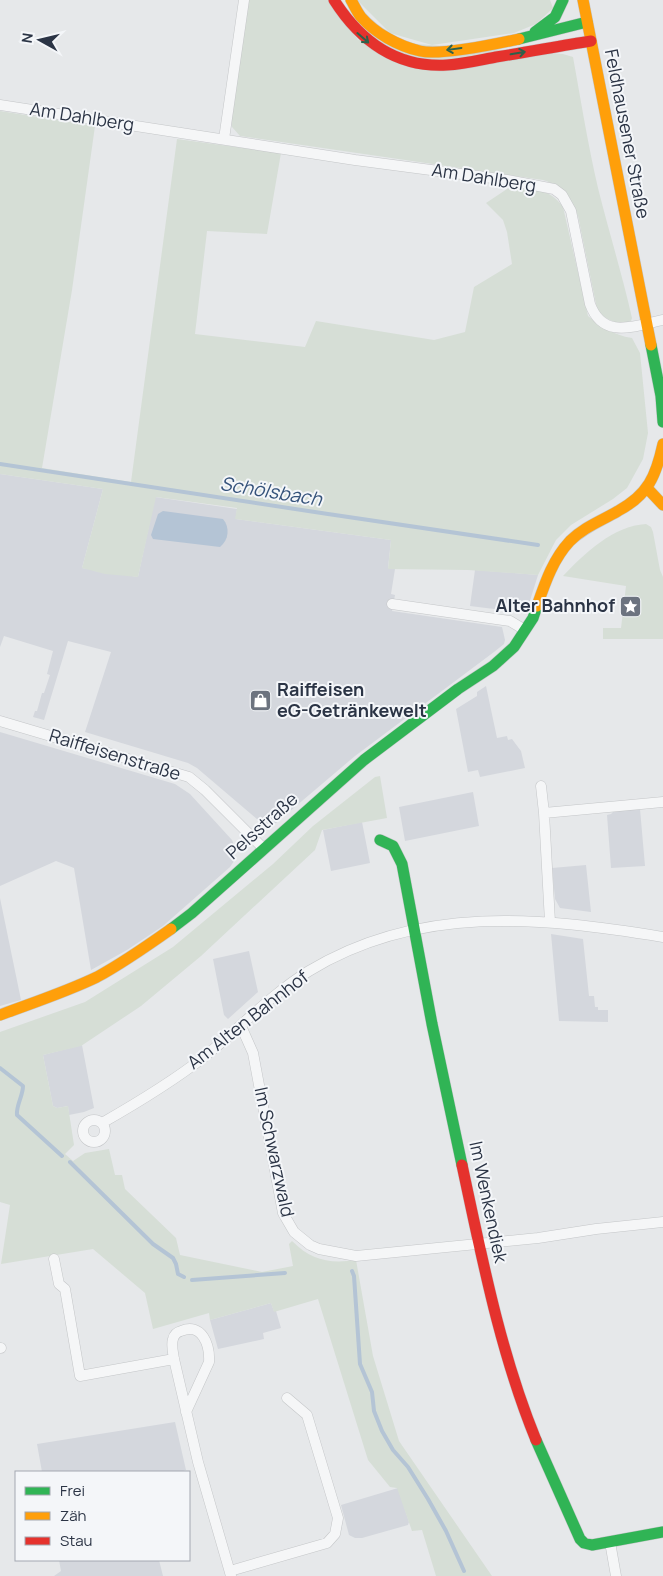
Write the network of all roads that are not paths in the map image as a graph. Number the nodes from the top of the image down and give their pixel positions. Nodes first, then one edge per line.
1 (244, 0) edge
2 (334, 0) edge
3 (351, 0) edge
4 (563, 0) edge
5 (583, 0) edge
6 (587, 22) junction
7 (530, 35) junction
8 (591, 41) junction
9 (0, 105) edge
10 (224, 139) junction
11 (663, 320) edge
12 (647, 324) junction
13 (663, 422) edge
14 (663, 444) edge
15 (647, 488) junction
16 (663, 505) edge
17 (392, 604) dead end
18 (526, 630) junction
19 (0, 721) edge
20 (541, 786) dead end
21 (663, 802) edge
22 (544, 813) junction
23 (380, 840) dead end
24 (263, 848) junction
25 (550, 922) junction
26 (414, 928) junction
27 (663, 937) edge
28 (0, 1014) edge
29 (241, 1026) junction
30 (102, 1123) dead end
31 (663, 1222) edge
32 (480, 1243) junction
33 (54, 1259) dead end
34 (174, 1359) junction
35 (287, 1398) dead end
36 (186, 1412) junction
37 (663, 1532) edge
38 (610, 1542) junction
39 (231, 1573) edge
40 (616, 1576) edge

1 - 10 street
2 -> 8 main road
7 -> 3 main road
4 - 7 main road
5 - 6 main road, Feldhausener Straße
6 - 7 main road
6 - 8 main road, Feldhausener Straße
8 - 12 main road, Feldhausener Straße
9 - 10 street, Am Dahlberg
10 - 12 street, Am Dahlberg
11 - 12 street, Am Dahlberg
12 - 13 main road, Feldhausener Straße
14 - 15 main road
15 - 16 main road
15 - 18 main road, Pelsstraße
17 - 18 street
18 - 24 main road, Pelsstraße
19 - 24 street, Raiffeisenstraße
20 - 22 street
21 - 22 street
22 - 25 street
23 - 26 main road, Im Wenkendiek
24 - 28 main road, Pelsstraße
25 - 26 street, Am Alten Bahnhof
25 - 27 street, Am Alten Bahnhof
26 - 29 street, Am Alten Bahnhof
26 - 32 main road, Im Wenkendiek
29 - 30 street, Am Alten Bahnhof
29 - 32 street, Im Schwarzwald
31 - 32 street, Im Schwarzwald
32 - 38 main road, Im Wenkendiek
33 - 34 street
34 - 36 street
34 - 36 street
35 - 39 street
36 - 39 street
37 - 38 main road, Im Wenkendiek
38 - 40 street

